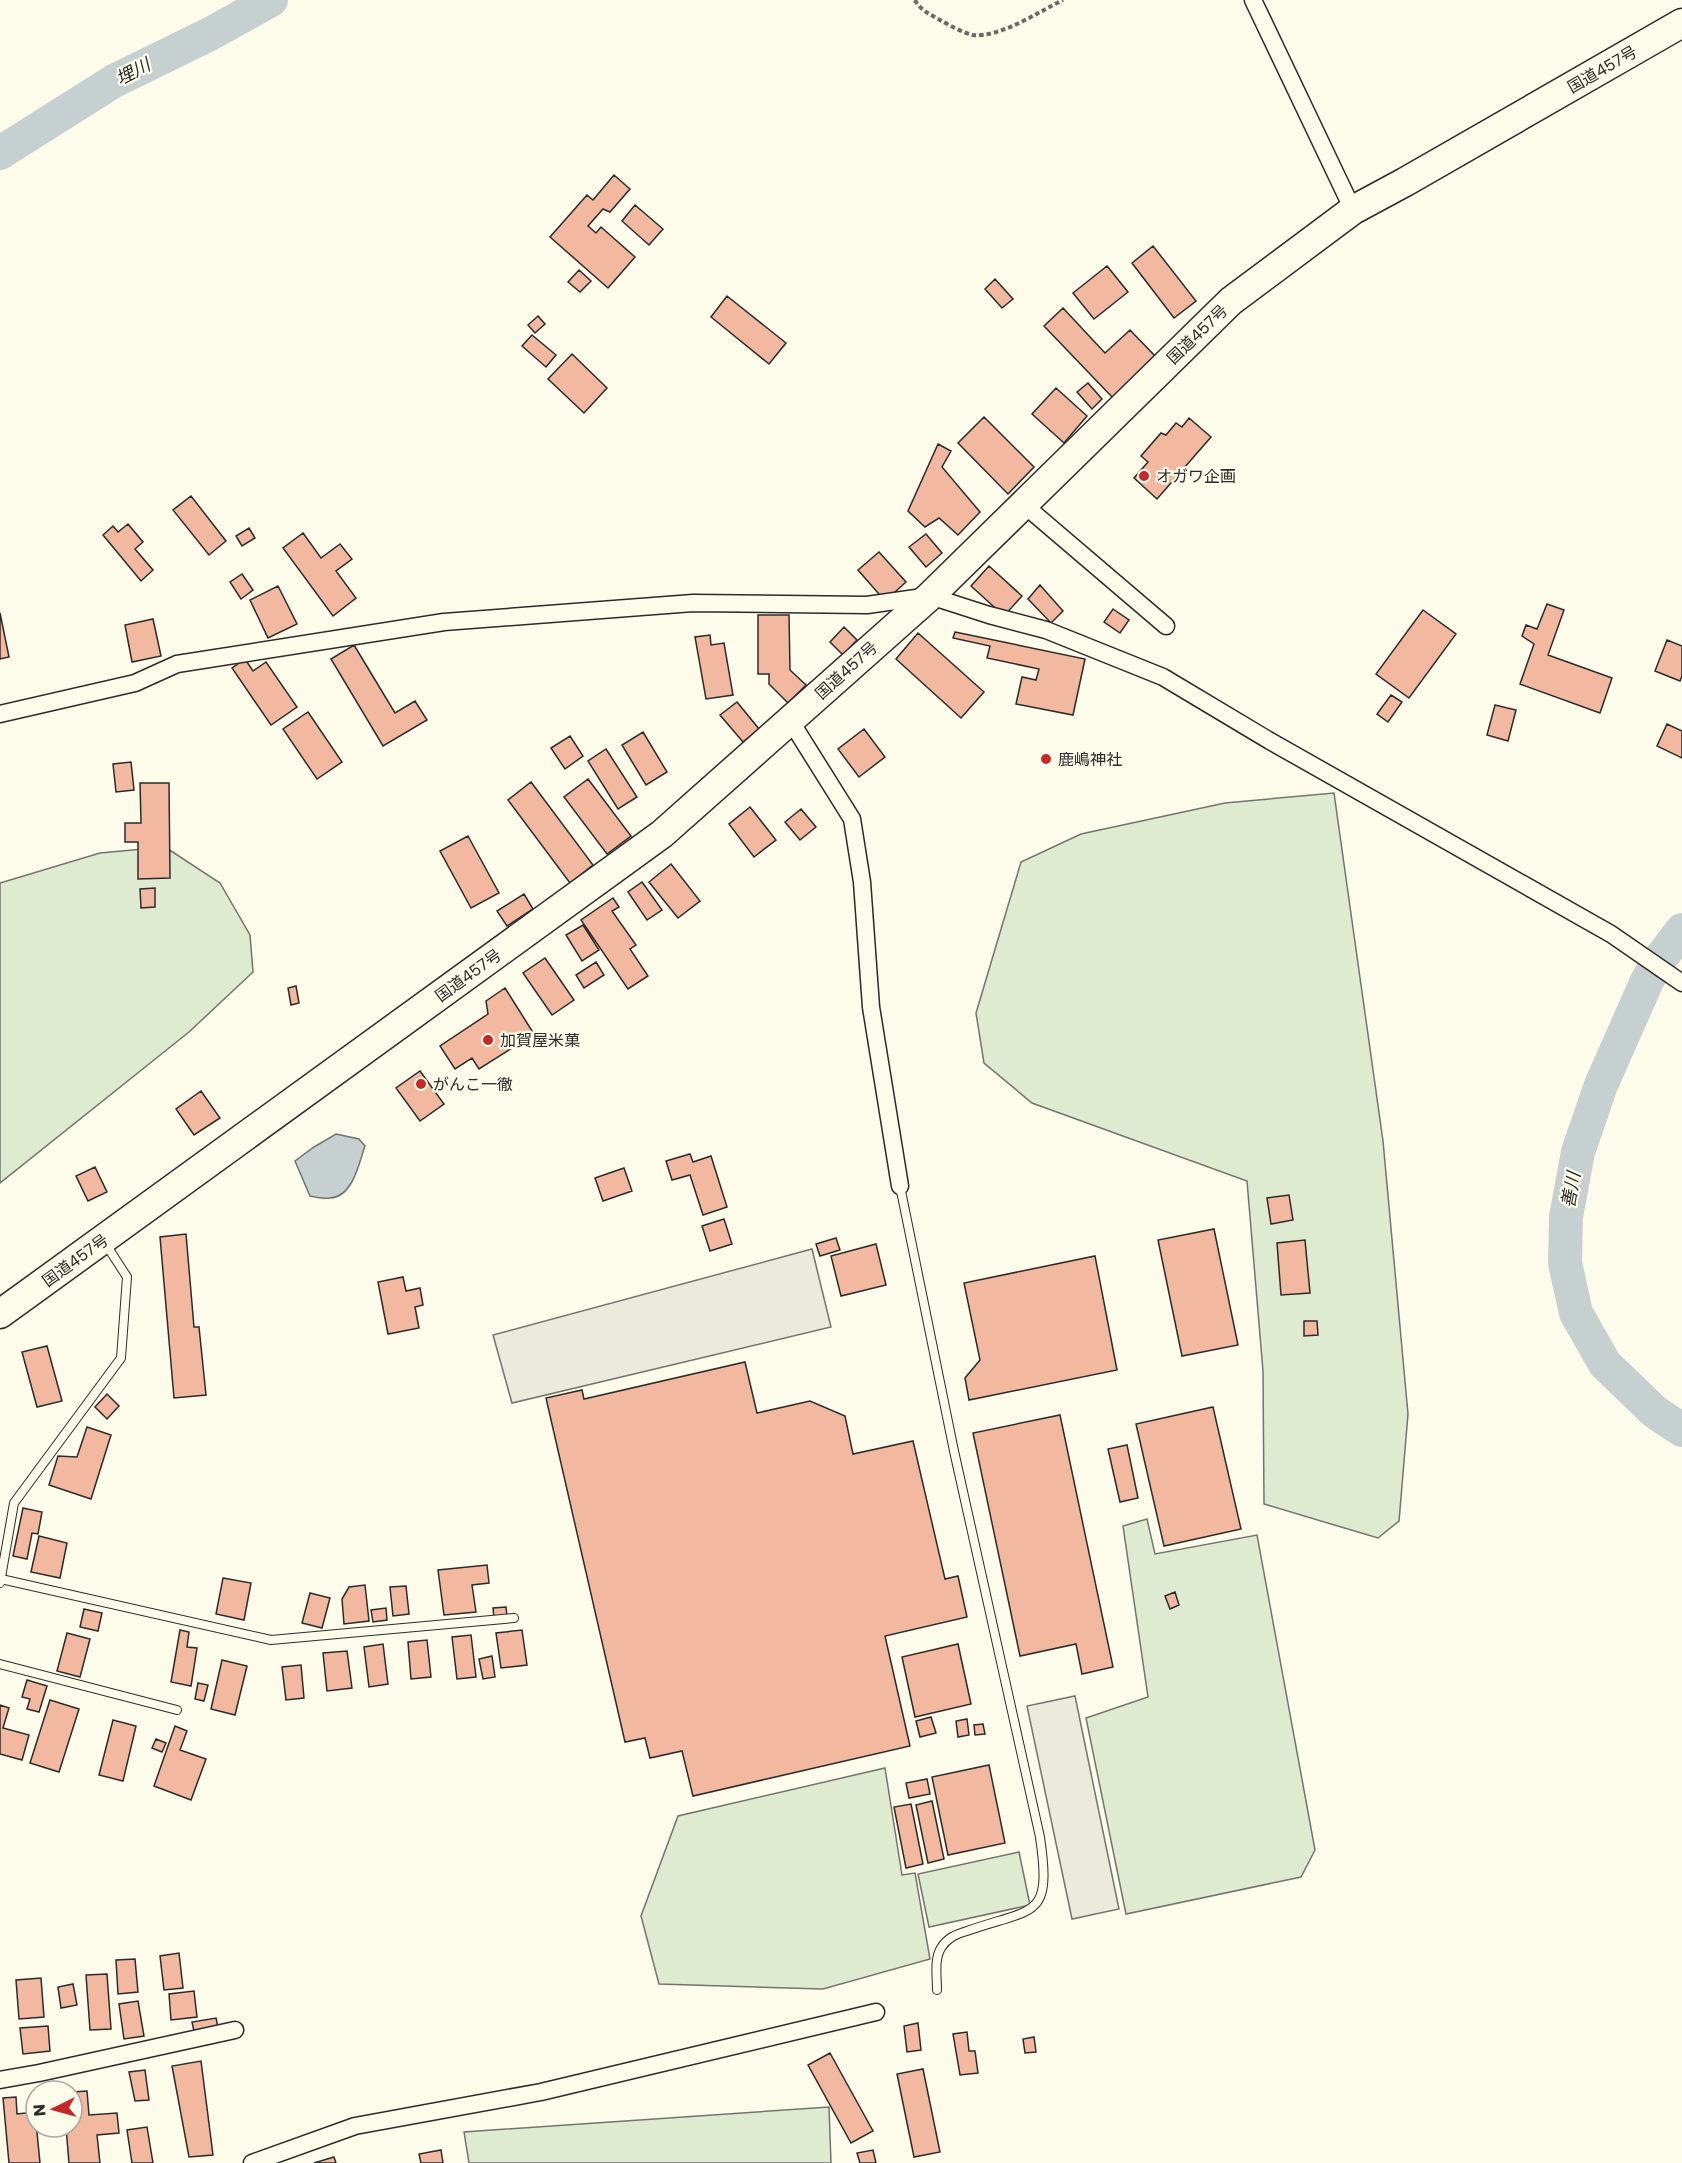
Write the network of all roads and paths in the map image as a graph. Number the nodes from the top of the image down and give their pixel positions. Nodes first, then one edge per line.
1 (915, 0) edge
2 (1063, 0) edge
3 (1253, 0) edge
4 (1682, 23) edge
5 (1353, 210) junction
6 (1023, 504) junction
7 (930, 596) junction
8 (1167, 626) dead end
9 (0, 714) edge
10 (790, 720) junction
11 (1682, 983) edge
12 (900, 1186) joint
13 (103, 1240) junction
14 (2, 1312) edge
15 (1, 1579) edge
16 (0, 1584) edge
17 (514, 1618) dead end
18 (0, 1664) edge
19 (177, 1710) dead end
20 (937, 1990) dead end
21 (876, 2012) dead end
22 (235, 2030) dead end
23 (0, 2080) edge
24 (252, 2163) edge

1 - 2 path
3 - 5 street
4 - 5 highway, 国道457号
5 - 6 highway, 国道457号
6 - 7 highway, 国道457号
6 - 8 street
7 - 9 street
7 - 10 highway, 国道457号
7 - 11 street
10 - 12 street
10 - 13 highway, 国道457号
12 - 20 lane
13 - 14 highway, 国道457号
13 - 15 lane
15 - 16 lane
15 - 17 lane
18 - 19 lane
21 - 24 street
22 - 23 street

